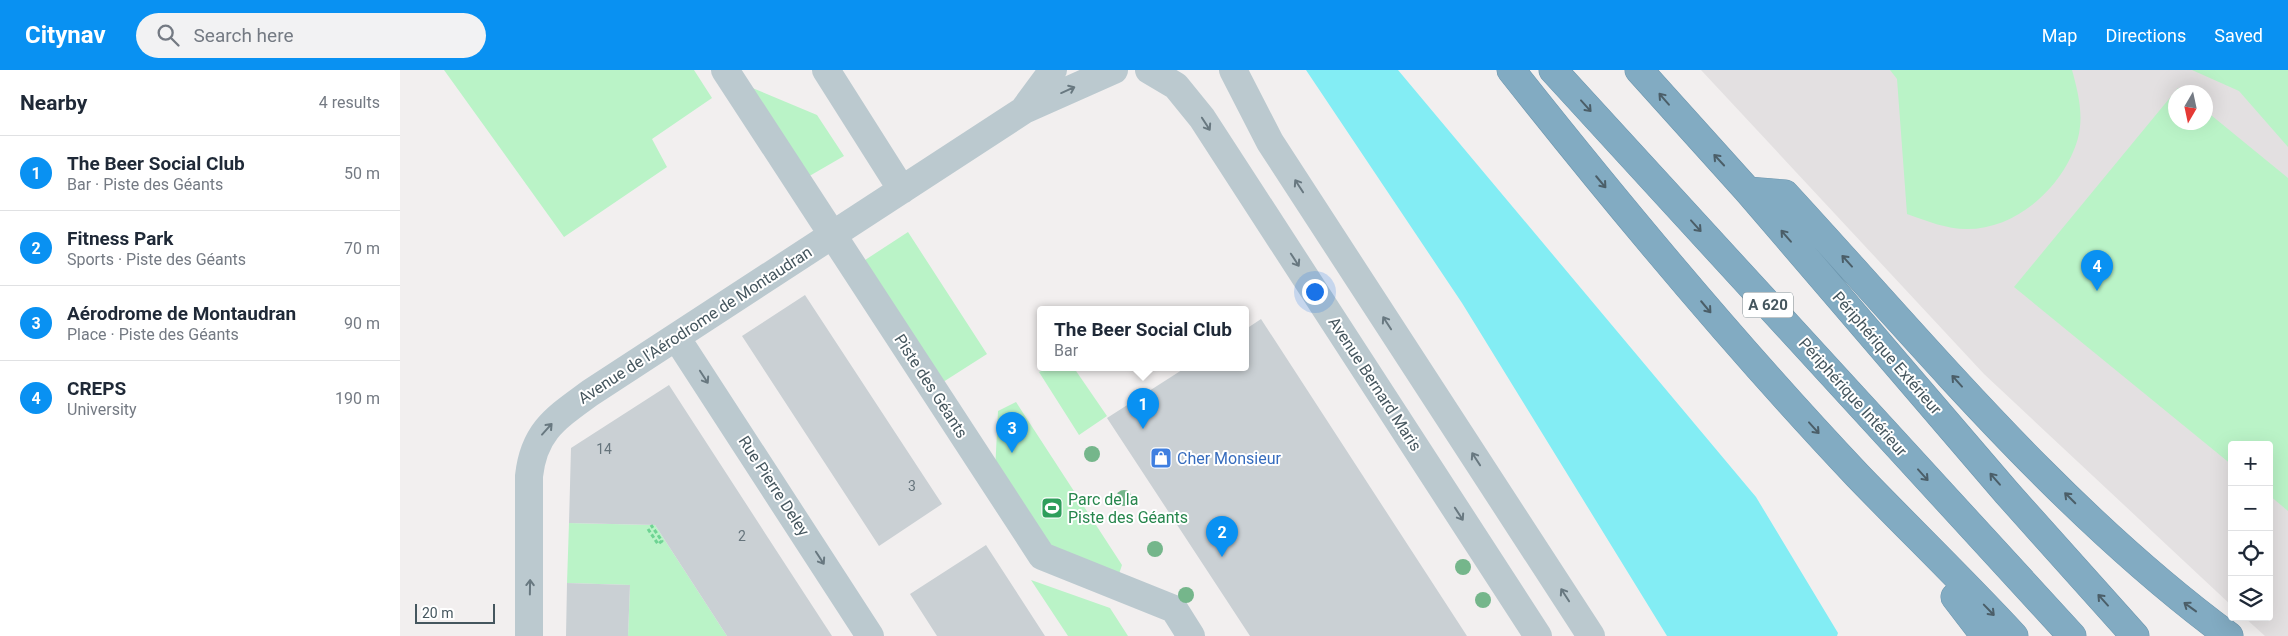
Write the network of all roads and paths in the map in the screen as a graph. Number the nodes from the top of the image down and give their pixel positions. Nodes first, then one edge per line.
1 (725, 70) edge
2 (826, 70) edge
3 (1054, 70) edge
4 (1114, 70) edge
5 (1148, 70) edge
6 (1233, 70) edge
7 (1511, 70) edge
8 (1553, 70) edge
9 (1639, 70) edge
10 (1024, 110) junction
11 (902, 190) junction
12 (1748, 191) junction
13 (832, 236) junction
14 (676, 337) junction
15 (1857, 475) junction
16 (652, 525) dead end
17 (648, 529) dead end
18 (529, 636) edge
19 (870, 636) edge
20 (1191, 636) edge
21 (1538, 636) edge
22 (1591, 636) edge
23 (1986, 636) edge
24 (2014, 636) edge
25 (2072, 636) edge
26 (2136, 636) edge
27 (2229, 636) edge

1 - 13 street, Piste des Géants
2 - 11 street
3 - 10 street, Avenue de l'Aérodrome de Montaudran
10 -> 4 street, Avenue de l'Aérodrome de Montaudran
5 -> 21 street, Avenue Bernard Maris
22 -> 6 street
7 -> 15 highway
8 -> 25 highway, Périphérique Intérieur / A 620
12 -> 9 highway, Périphérique Extérieur
10 - 11 street, Avenue de l'Aérodrome de Montaudran
11 - 13 street, Avenue de l'Aérodrome de Montaudran
26 -> 12 highway, Périphérique Extérieur
27 -> 12 highway
13 - 14 street, Avenue de l'Aérodrome de Montaudran
13 - 20 street, Piste des Géants
18 -> 14 street, Avenue de l'Aérodrome de Montaudran
14 -> 19 street, Rue Pierre Deley
15 - 23 highway
15 -> 24 highway
16 - 17 path

